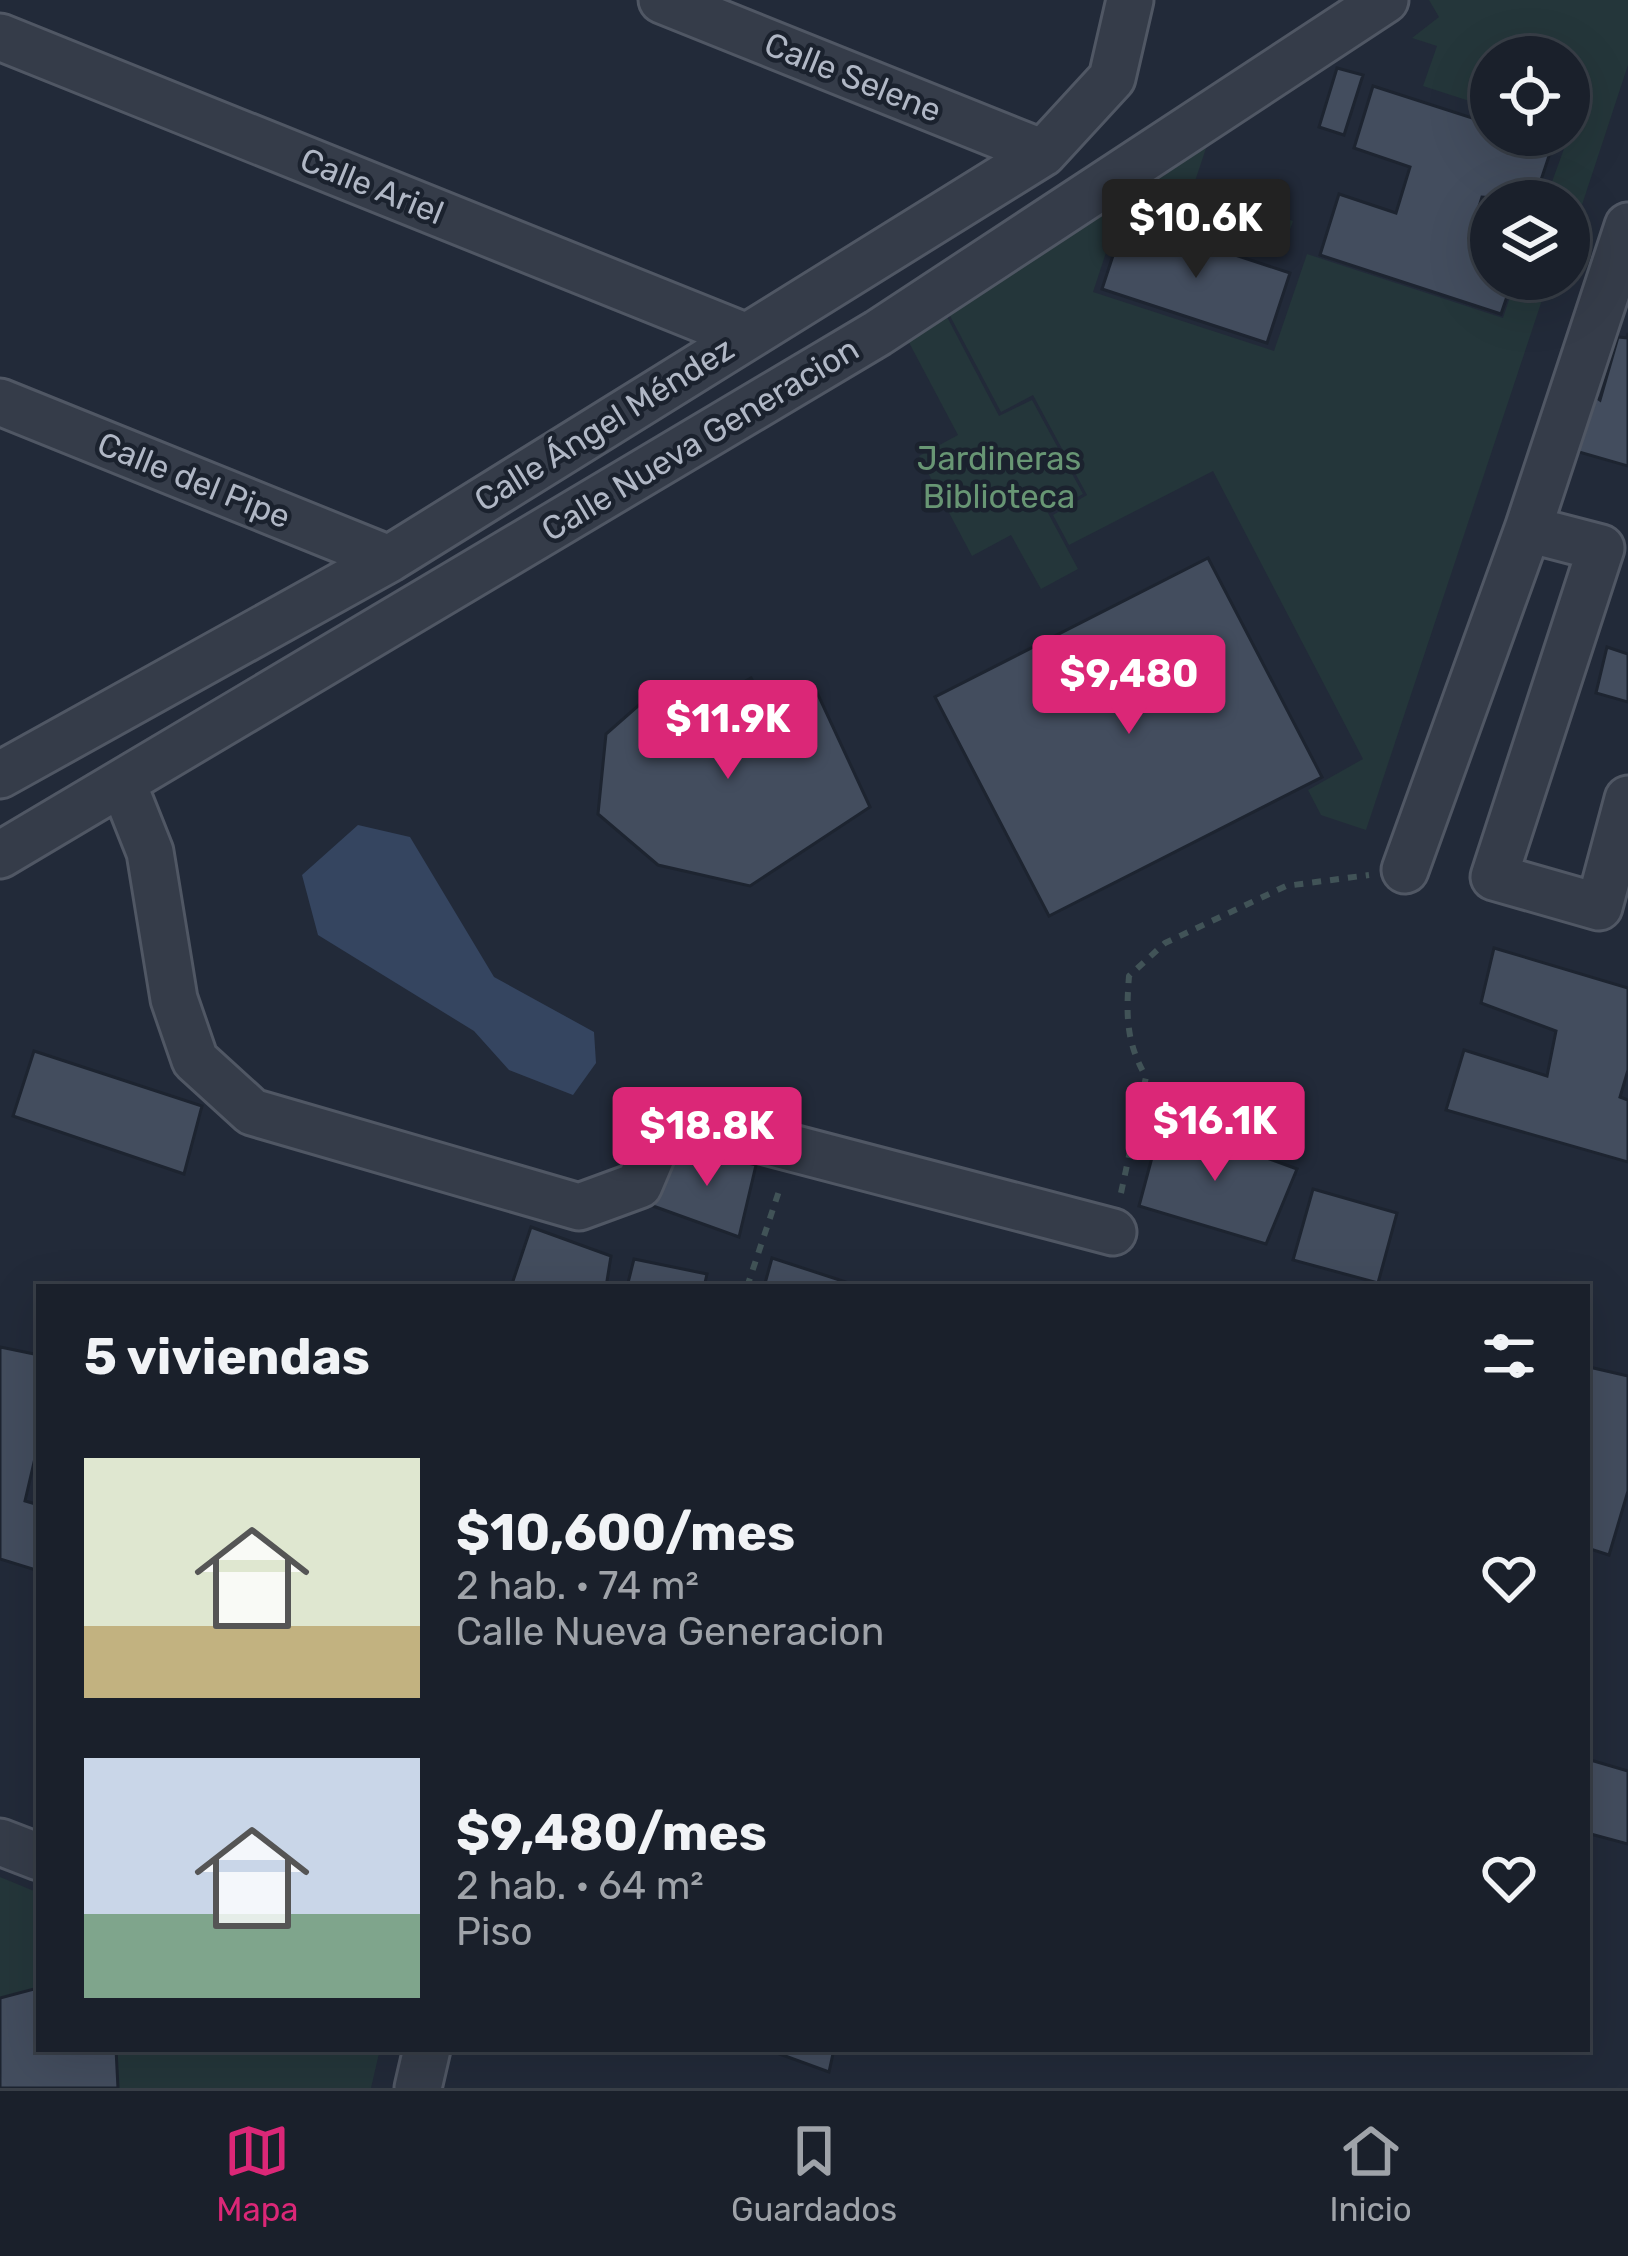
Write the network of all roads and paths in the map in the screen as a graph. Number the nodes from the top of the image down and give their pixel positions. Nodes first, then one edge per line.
1 (662, 0) edge
2 (1130, 0) edge
3 (1384, 0) edge
4 (0, 37) edge
5 (1043, 153) junction
6 (1628, 226) edge
7 (744, 336) junction
8 (0, 402) edge
9 (1528, 529) junction
10 (389, 559) junction
11 (0, 776) edge
12 (124, 784) junction
13 (1628, 799) edge
14 (0, 855) edge
15 (1405, 870) joint
16 (793, 1149) junction
17 (1113, 1232) joint
18 (748, 1284) edge
19 (0, 1842) edge
20 (36, 1856) edge
21 (426, 2052) edge
22 (418, 2088) edge

1 - 5 street, Calle Selene
2 - 5 street, Calle Ángel Méndez
3 - 12 street, Calle Nueva Generacion
4 - 7 street, Calle Ariel
5 - 7 street, Calle Ángel Méndez
6 - 9 street
7 - 10 street, Calle Ángel Méndez
8 - 10 street, Calle del Pipe
9 - 13 street
9 - 15 street
10 - 11 street, Calle Ángel Méndez
12 - 14 street, Calle Nueva Generacion
12 - 16 street
15 - 17 path
16 - 17 street
16 - 18 path
19 - 20 street
21 - 22 street

